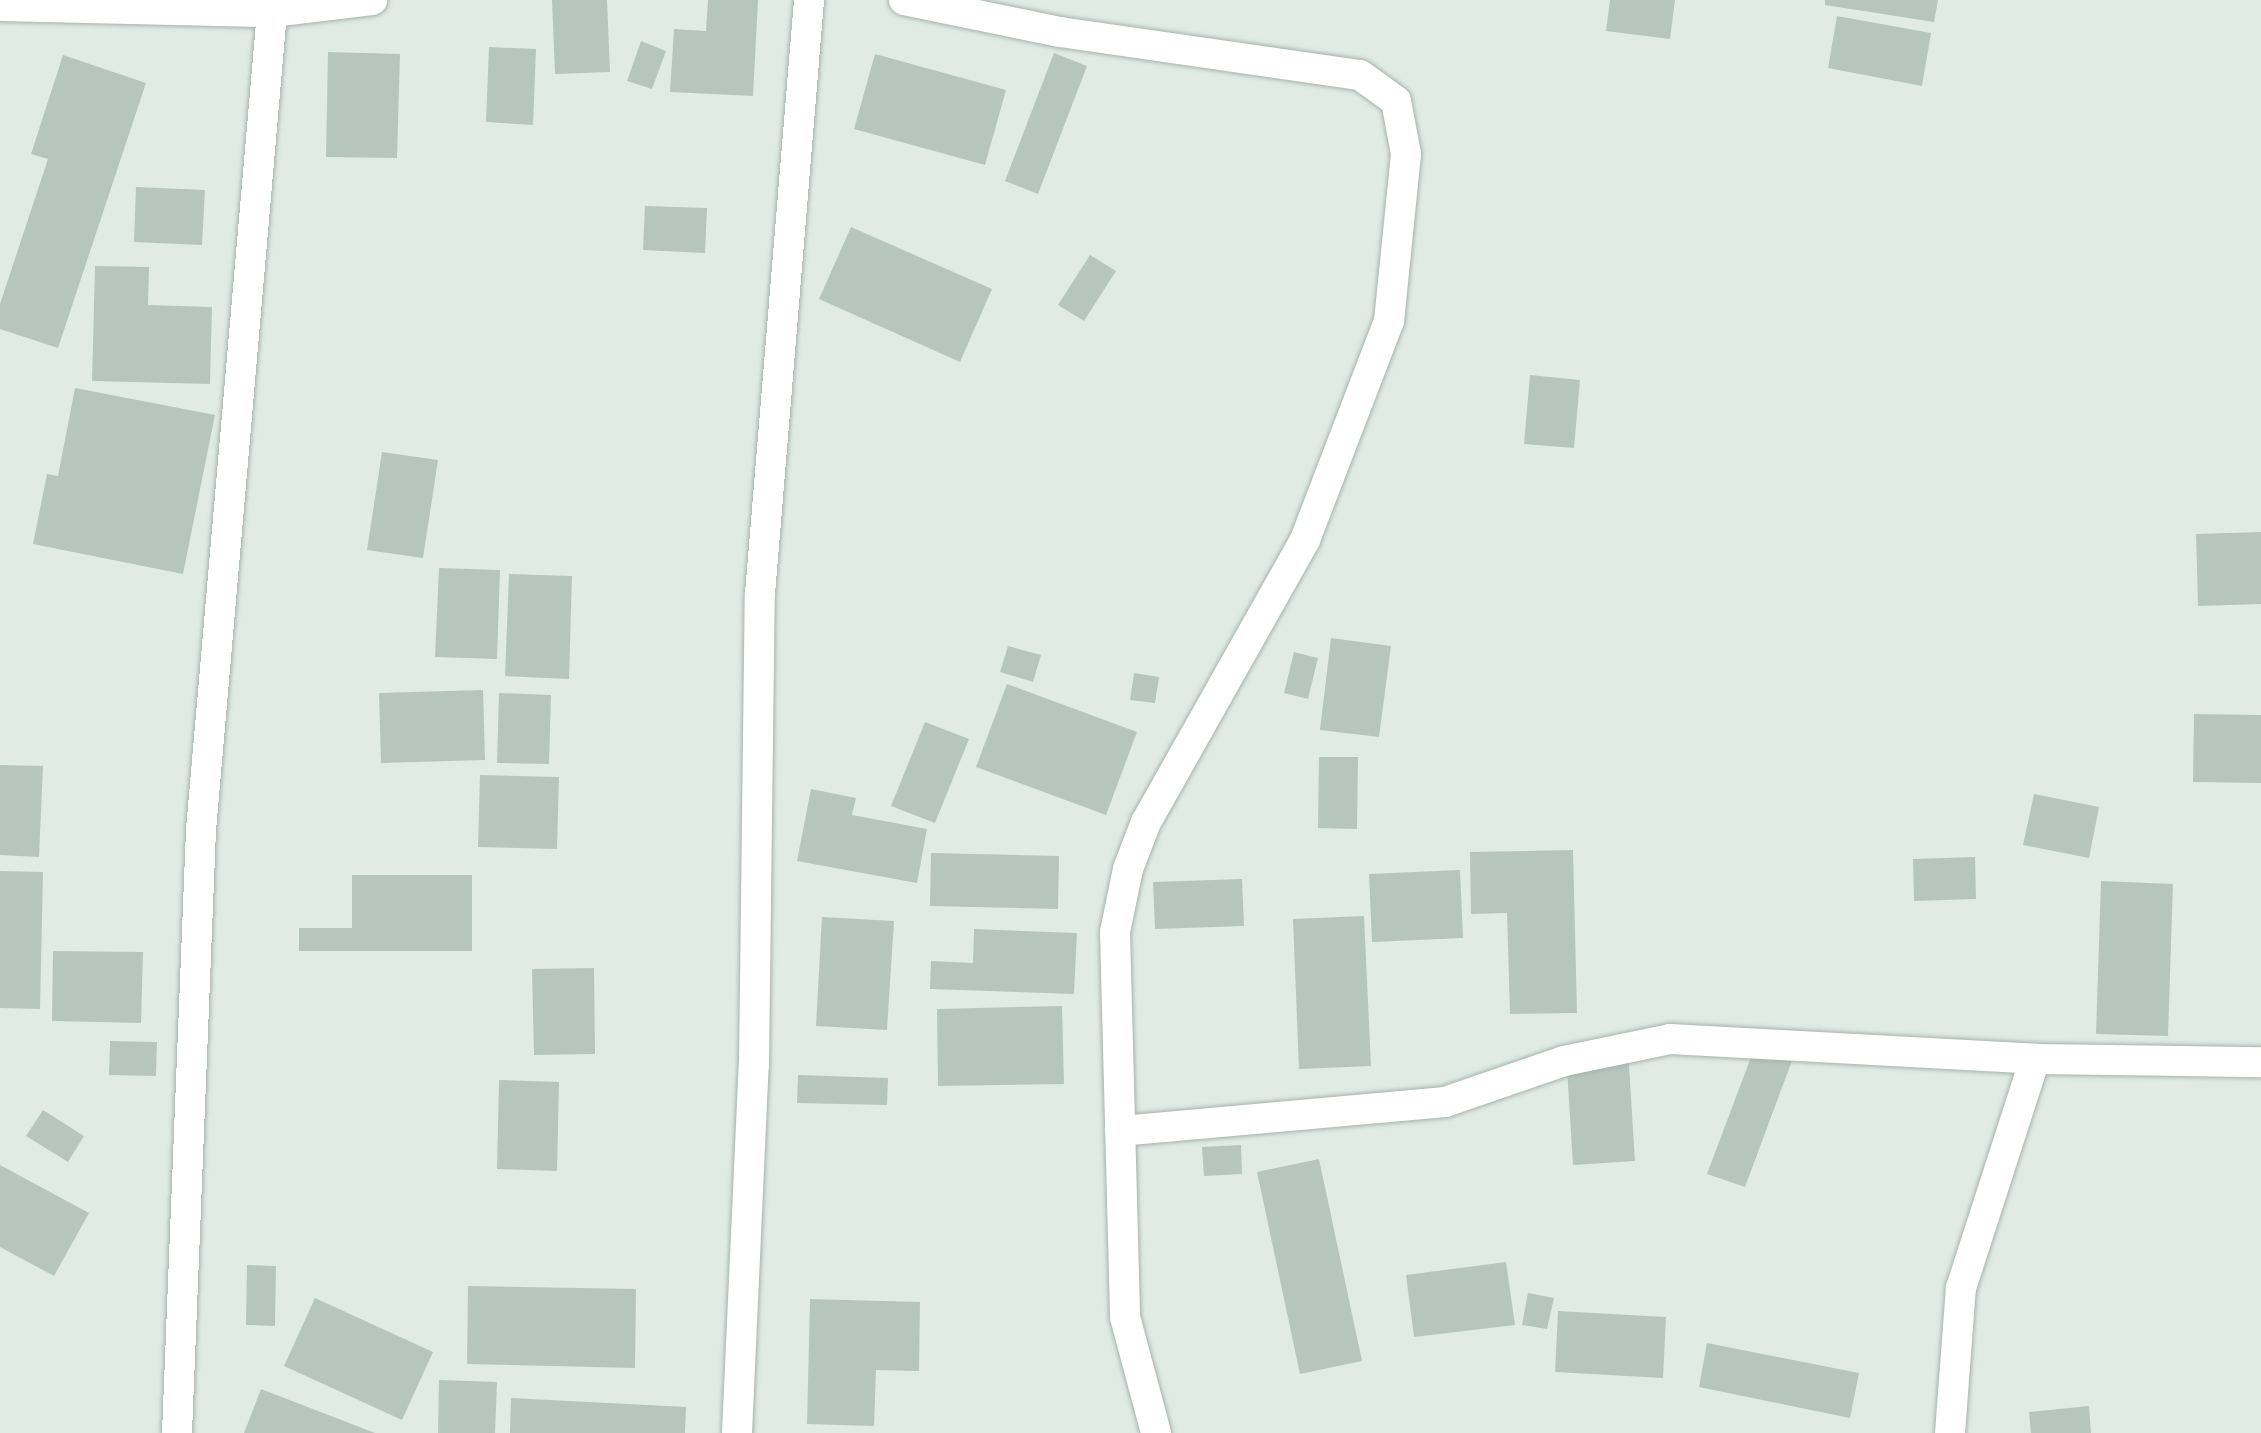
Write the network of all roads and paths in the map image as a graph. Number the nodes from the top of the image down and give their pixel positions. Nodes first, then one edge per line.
1 (372, 0) edge
2 (809, 0) edge
3 (904, 0) edge
4 (0, 6) edge
5 (272, 12) junction
6 (2035, 1059) junction
7 (2261, 1062) edge
8 (1120, 1131) junction
9 (176, 1433) edge
10 (737, 1433) edge
11 (1156, 1433) edge
12 (1950, 1433) edge

1 - 5 street
2 - 10 street
3 - 8 street
4 - 5 street
5 - 9 street
6 - 7 street
6 - 8 street
6 - 12 street
8 - 11 street

